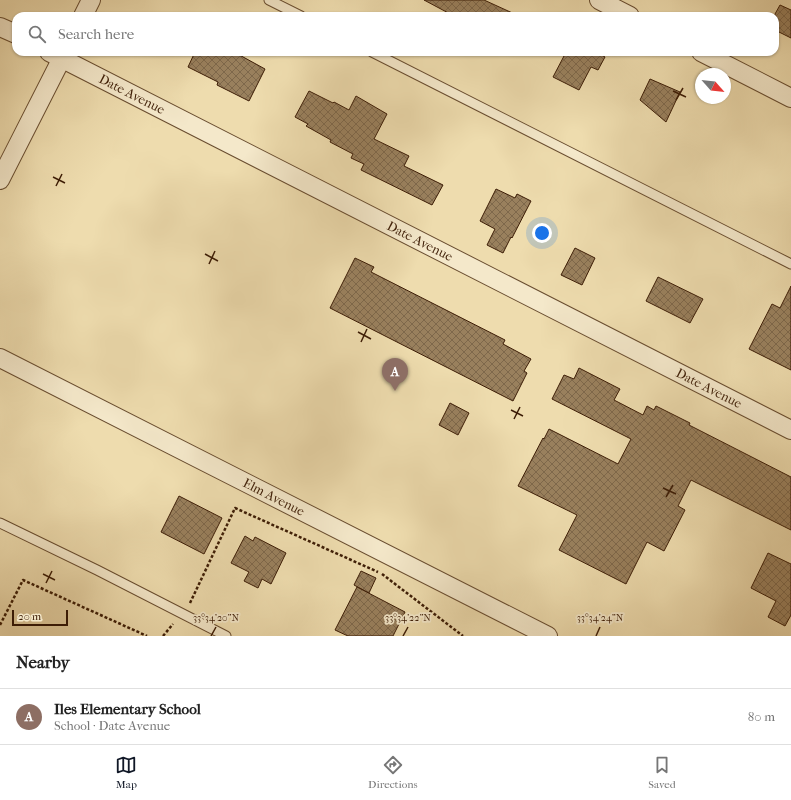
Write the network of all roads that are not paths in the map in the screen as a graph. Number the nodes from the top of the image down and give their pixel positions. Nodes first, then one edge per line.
1 (91, 0) edge
2 (269, 0) edge
3 (599, 0) edge
4 (85, 12) edge
5 (293, 12) edge
6 (622, 12) edge
7 (0, 27) edge
8 (12, 32) edge
9 (58, 56) edge
10 (63, 56) edge
11 (380, 56) edge
12 (709, 56) edge
13 (791, 98) edge
14 (0, 180) edge
15 (791, 264) edge
16 (0, 358) edge
17 (791, 430) edge
18 (0, 523) edge
19 (226, 636) edge
20 (548, 636) edge

1 - 4 street
2 - 5 lane
3 - 6 street
7 - 8 street
9 - 14 street
10 - 17 street, Date Avenue
11 - 15 lane
12 - 13 street
16 - 20 street, Elm Avenue
18 - 19 lane

